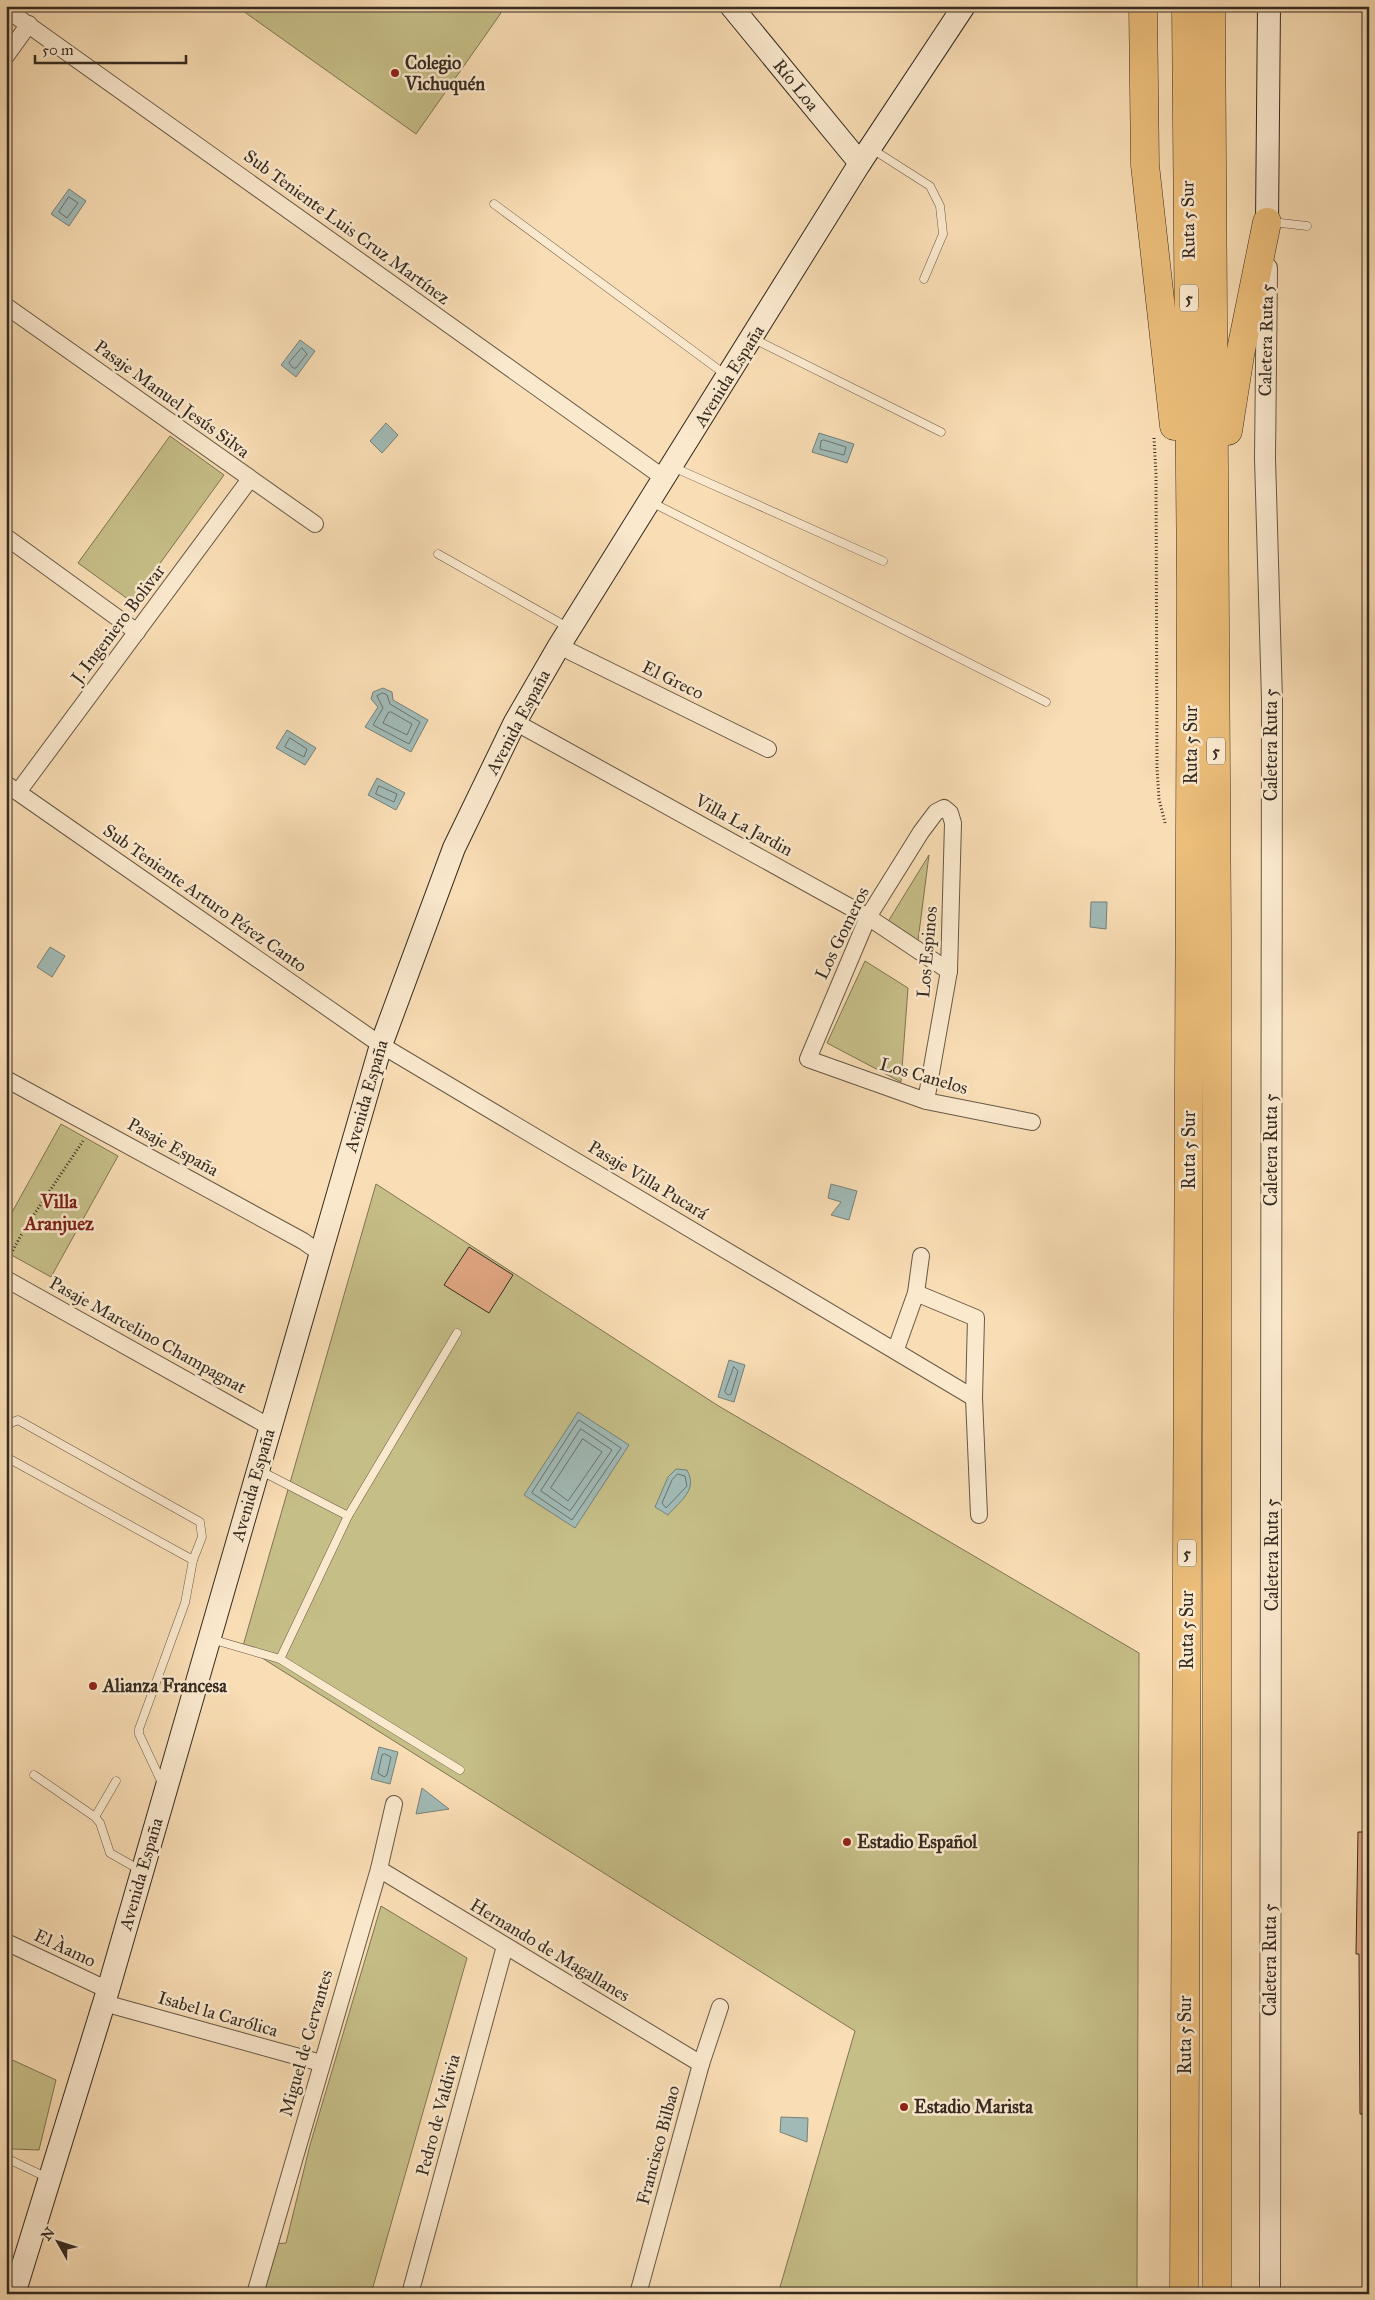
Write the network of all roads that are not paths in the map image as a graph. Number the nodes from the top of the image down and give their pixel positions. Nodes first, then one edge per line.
1 (731, 6) edge
2 (964, 6) edge
3 (1143, 6) edge
4 (1186, 6) edge
5 (1211, 6) edge
6 (1269, 6) edge
7 (6, 9) edge
8 (29, 24) junction
9 (6, 56) edge
10 (865, 155) junction
11 (494, 204) dead end
12 (1267, 222) junction
13 (1307, 226) dead end
14 (924, 278) dead end
15 (6, 306) edge
16 (752, 338) junction
17 (728, 377) junction
18 (941, 432) dead end
19 (668, 472) junction
20 (250, 479) junction
21 (650, 501) junction
22 (315, 524) dead end
23 (6, 537) edge
24 (438, 554) dead end
25 (883, 561) dead end
26 (1215, 569) junction
27 (1192, 589) junction
28 (137, 632) junction
29 (564, 637) junction
30 (1046, 702) dead end
31 (515, 722) junction
32 (768, 750) dead end
33 (12, 788) edge
34 (944, 808) joint
35 (868, 917) junction
36 (949, 970) junction
37 (380, 1045) junction
38 (808, 1059) joint
39 (6, 1078) edge
40 (926, 1101) junction
41 (1032, 1122) dead end
42 (320, 1253) junction
43 (922, 1256) dead end
44 (6, 1278) edge
45 (916, 1293) junction
46 (457, 1333) dead end
47 (896, 1350) junction
48 (974, 1398) junction
49 (6, 1425) edge
50 (270, 1427) junction
51 (6, 1457) edge
52 (258, 1469) junction
53 (979, 1515) dead end
54 (348, 1516) junction
55 (193, 1560) junction
56 (209, 1638) junction
57 (280, 1659) junction
58 (460, 1770) dead end
59 (34, 1775) dead end
60 (116, 1781) dead end
61 (165, 1789) junction
62 (394, 1804) dead end
63 (95, 1817) junction
64 (379, 1869) junction
65 (142, 1871) junction
66 (6, 1942) edge
67 (505, 1946) junction
68 (106, 1996) junction
69 (720, 2007) dead end
70 (321, 2063) junction
71 (701, 2064) junction
72 (6, 2158) edge
73 (50, 2179) junction
74 (14, 2294) edge
75 (255, 2294) edge
76 (410, 2294) edge
77 (638, 2294) edge
78 (1184, 2294) edge
79 (1217, 2294) edge
80 (1270, 2294) edge

1 - 10 main road, Río Loa
2 - 10 main road, Avenida España
3 - 27 highway
4 - 27 highway, Ruta 5 Sur / 5
5 - 26 highway, Ruta 5 Sur / 5
6 - 12 main road, Caletera Ruta 5
7 - 8 street, Sub Teniente Luis Cruz Martínez
8 - 9 street
8 - 19 street, Sub Teniente Luis Cruz Martínez
10 - 14 lane
10 - 16 main road, Avenida España
11 - 17 lane
12 - 13 lane
12 - 26 highway
12 - 80 street, Caletera Ruta 5
15 - 20 street, Pasaje Manuel Jesús Silva
16 - 17 main road, Avenida España
16 - 18 lane
17 - 19 main road, Avenida España
19 - 21 main road, Avenida España
19 - 25 lane
20 - 22 street, Pasaje Manuel Jesús Silva
20 - 28 street, J. Ingeniero Bolivar
21 - 29 main road, Avenida España
21 - 30 lane
23 - 28 street
24 - 29 lane
26 - 79 highway, Ruta 5 Sur / 5
27 - 78 highway, Ruta 5 Sur / 5
28 - 33 street, J. Ingeniero Bolivar
29 - 31 main road, Avenida España
29 - 32 street, El Greco
31 - 35 street, Villa La Jardin
31 - 37 main road, Avenida España
33 - 37 street, Sub Teniente Arturo Pérez Canto
34 - 35 street, Los Gomeros
34 - 36 street, Los Espinos
35 - 36 street, Villa La Jardin
35 - 38 street, Los Gomeros
36 - 40 street, Los Espinos
37 - 42 main road, Avenida España
37 - 47 street, Pasaje Villa Pucará
38 - 40 street, Los Canelos
39 - 42 street, Pasaje España
40 - 41 street, Los Canelos
42 - 50 main road, Avenida España
43 - 45 street
44 - 50 street, Pasaje Marcelino Champagnat
45 - 47 street
45 - 48 street
46 - 54 lane
47 - 48 street, Pasaje Villa Pucará
48 - 53 street
49 - 55 lane
50 - 52 main road, Avenida España
51 - 55 lane
52 - 54 lane
52 - 56 main road, Avenida España
54 - 57 lane
55 - 61 lane
56 - 57 lane
56 - 61 main road, Avenida España
57 - 58 lane
59 - 63 lane
60 - 63 lane
61 - 65 main road, Avenida España
62 - 64 street, Miguel de Cervantes
63 - 65 lane
64 - 67 street, Hernando de Magallanes
64 - 70 street, Miguel de Cervantes
65 - 68 main road, Avenida España
66 - 68 street, El Àamo
67 - 71 street, Hernando de Magallanes
67 - 76 street, Pedro de Valdivia
68 - 70 street, Isabel la Carólica
68 - 73 main road, Avenida España
69 - 71 street, Francisco Bilbao
70 - 75 street, Miguel de Cervantes
71 - 77 street, Francisco Bilbao
72 - 73 lane
73 - 74 main road, Avenida España

